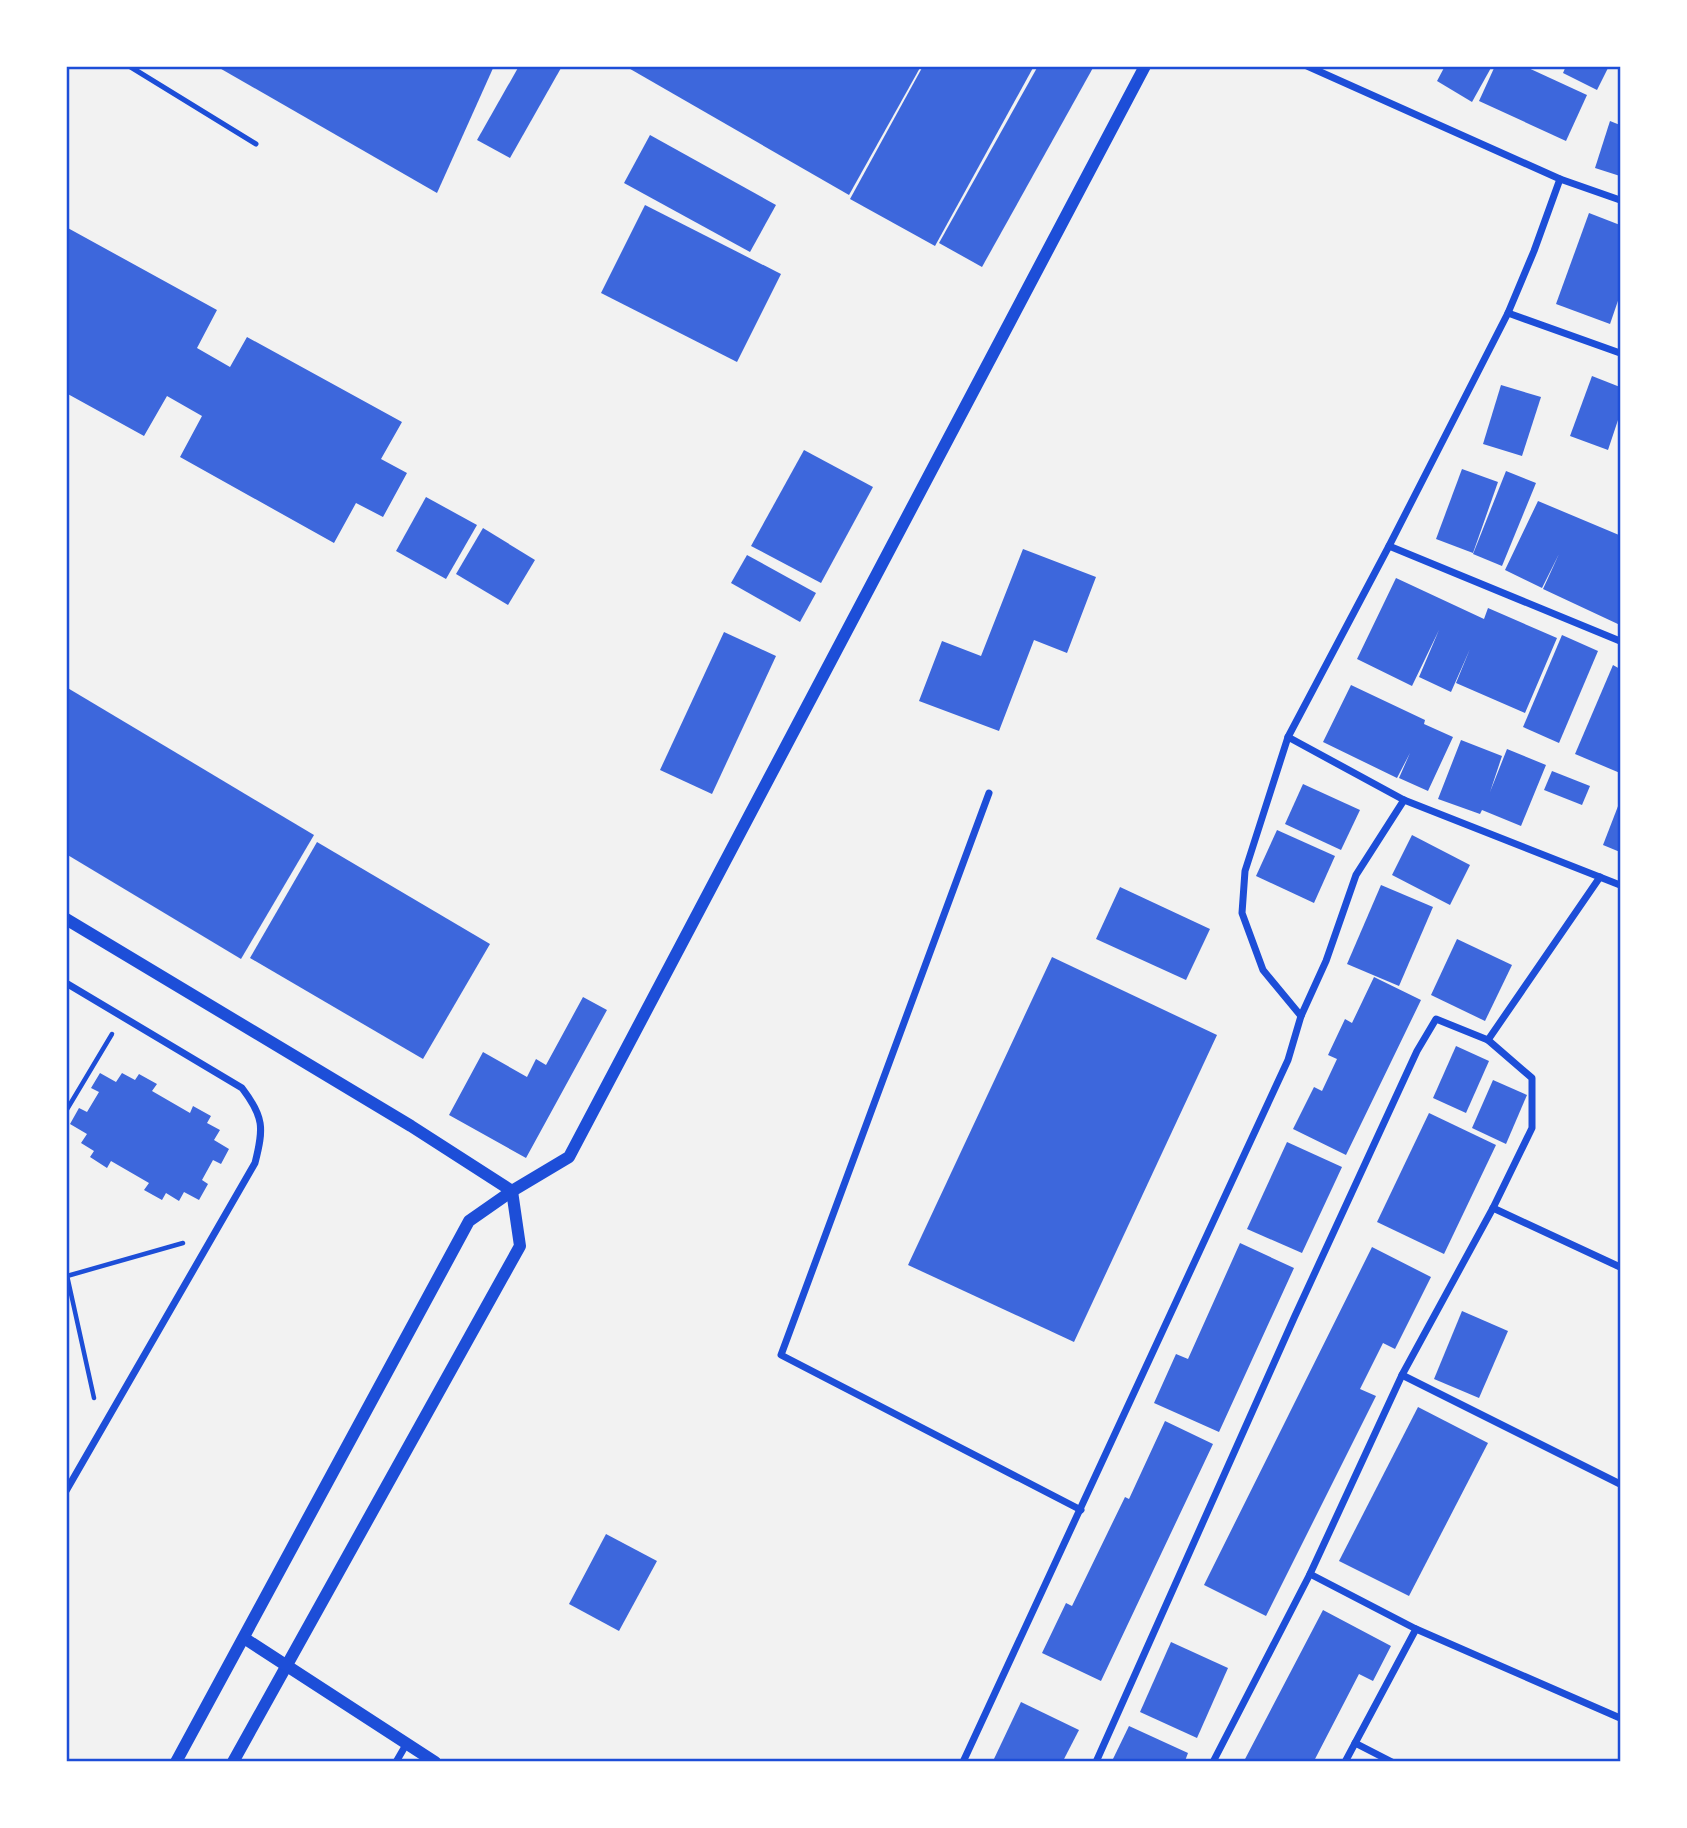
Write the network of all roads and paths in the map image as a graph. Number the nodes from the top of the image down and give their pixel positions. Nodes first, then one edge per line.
1 (129, 66) edge
2 (1145, 66) edge
3 (1307, 66) edge
4 (256, 144) dead end
5 (1560, 179) junction
6 (1620, 200) edge
7 (1508, 313) junction
8 (1620, 353) edge
9 (1389, 546) junction
10 (1620, 641) edge
11 (1288, 737) junction
12 (989, 793) dead end
13 (1404, 800) junction
14 (1600, 877) junction
15 (1620, 885) edge
16 (66, 919) edge
17 (66, 983) edge
18 (123, 1016) junction
19 (1301, 1016) junction
20 (1488, 1040) junction
21 (66, 1111) edge
22 (512, 1191) junction
23 (1493, 1208) junction
24 (214, 1234) junction
25 (1620, 1267) edge
26 (67, 1274) edge
27 (1402, 1375) junction
28 (101, 1430) junction
29 (1620, 1485) edge
30 (66, 1491) edge
31 (1081, 1510) junction
32 (1310, 1574) junction
33 (1416, 1629) junction
34 (244, 1638) junction
35 (285, 1665) junction
36 (1620, 1718) edge
37 (407, 1743) junction
38 (1356, 1743) junction
39 (176, 1762) edge
40 (233, 1762) edge
41 (396, 1762) edge
42 (435, 1762) edge
43 (962, 1762) edge
44 (1096, 1762) edge
45 (1213, 1762) edge
46 (1345, 1762) edge
47 (1392, 1762) edge

1 - 4 lane
2 - 22 street
3 - 5 street
5 - 6 street
5 - 7 street
7 - 8 street
7 - 9 street
9 - 10 street
9 - 11 street
11 - 13 street
11 - 19 street
12 - 31 street
13 - 14 street
13 - 19 street
14 - 15 street
14 - 20 street
16 - 22 street
17 - 18 street
18 - 21 path
18 - 24 street
19 - 31 street
20 - 23 street
20 - 44 street
22 - 34 street
22 - 35 street
23 - 25 street
23 - 27 street
24 - 26 path
24 - 28 street
26 - 28 path
27 - 29 street
27 - 32 street
28 - 30 street
31 - 43 street
32 - 33 street
32 - 45 street
33 - 36 street
33 - 38 street
34 - 35 street
34 - 39 street
35 - 37 street
35 - 40 street
37 - 41 street
37 - 42 street
38 - 46 street
38 - 47 street

